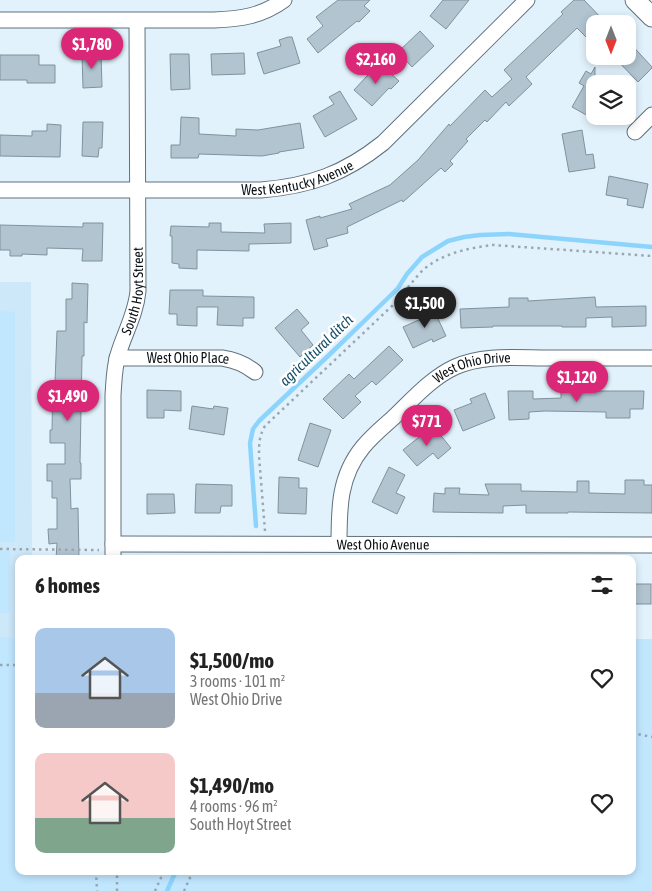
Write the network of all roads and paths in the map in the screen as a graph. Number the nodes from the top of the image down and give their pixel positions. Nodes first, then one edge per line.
1 (284, 0) edge
2 (527, 0) edge
3 (635, 0) edge
4 (652, 17) edge
5 (0, 20) edge
6 (138, 21) junction
7 (652, 115) edge
8 (635, 132) dead end
9 (0, 190) edge
10 (138, 190) junction
11 (652, 256) edge
12 (117, 358) junction
13 (652, 358) edge
14 (255, 372) dead end
15 (266, 544) junction
16 (339, 544) junction
17 (652, 545) edge
18 (0, 549) edge
19 (113, 551) edge
20 (0, 665) edge
21 (15, 665) edge
22 (636, 734) edge
23 (652, 737) edge
24 (96, 875) edge
25 (117, 875) edge
26 (162, 875) edge
27 (192, 875) edge
28 (96, 891) edge
29 (117, 891) edge
30 (155, 891) edge
31 (184, 891) edge

1 - 6 street
2 - 10 street, West Kentucky Avenue
3 - 4 street
5 - 6 street
6 - 10 street, South Hoyt Street
7 - 8 street
9 - 10 street, West Kentucky Avenue
10 - 12 street, South Hoyt Street
11 - 15 path
12 - 14 street, West Ohio Place
12 - 19 street, South Hoyt Street
13 - 16 street, West Ohio Drive
15 - 16 street, West Ohio Avenue
15 - 19 street, West Ohio Avenue
16 - 17 street, West Ohio Avenue
18 - 19 path
20 - 21 path
22 - 23 path
24 - 28 path
25 - 29 path
26 - 30 path
27 - 31 path

